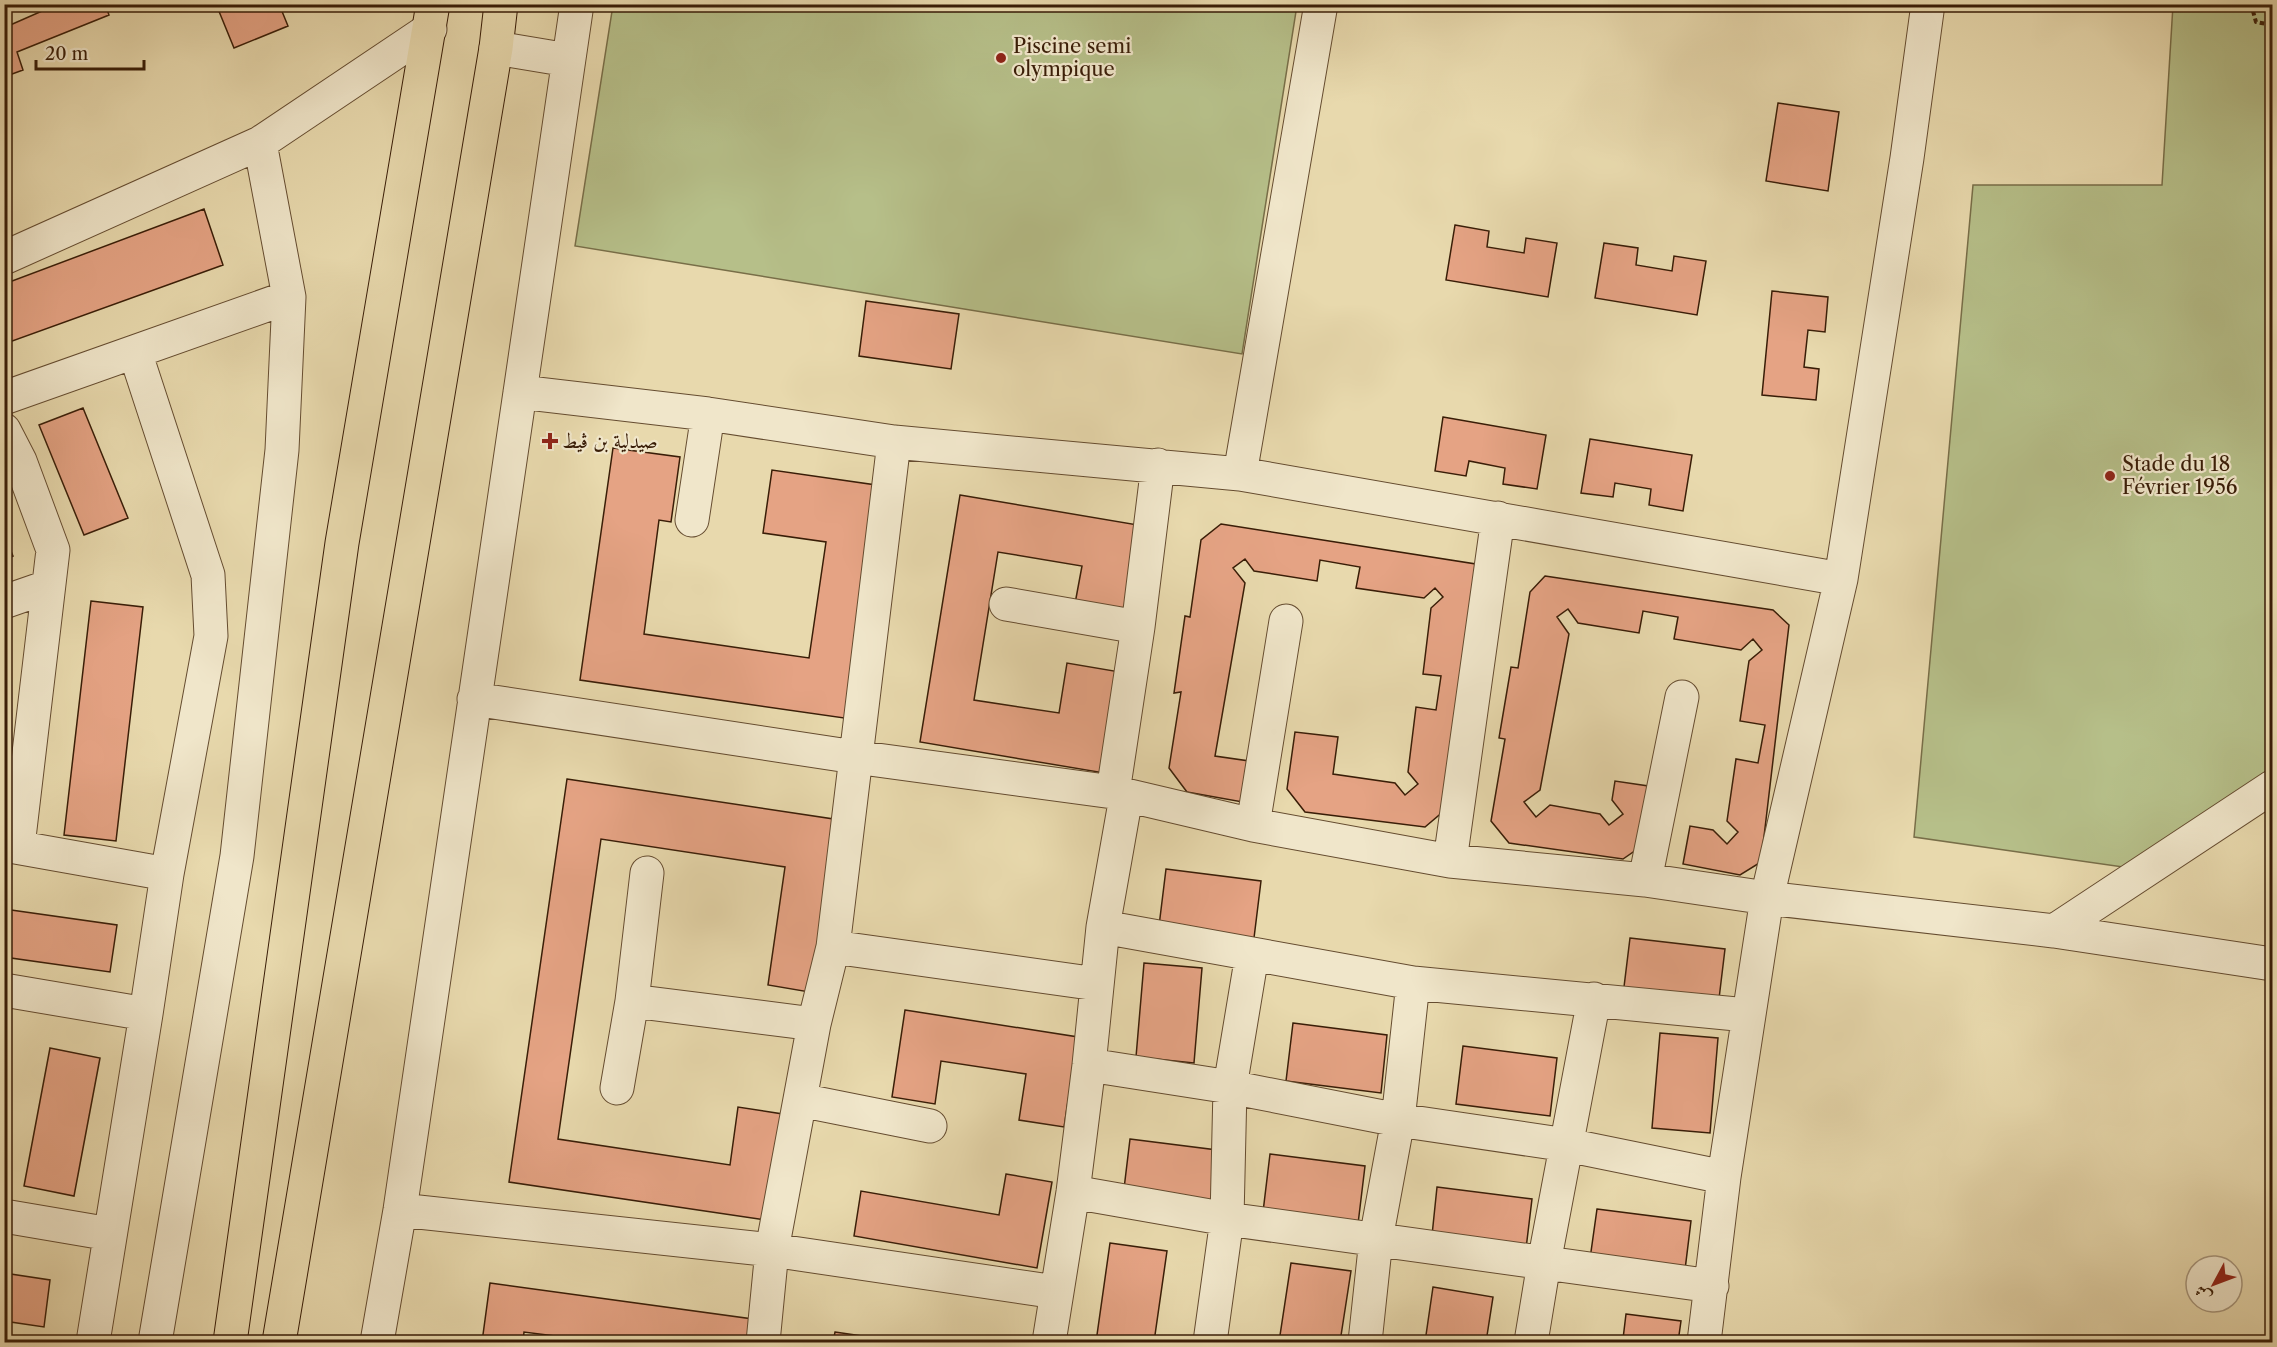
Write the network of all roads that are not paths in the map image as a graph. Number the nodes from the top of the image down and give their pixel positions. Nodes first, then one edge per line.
1 (501, 4) edge
2 (577, 4) edge
3 (1321, 4) edge
4 (1928, 4) edge
5 (432, 16) edge
6 (496, 48) junction
7 (568, 60) junction
8 (260, 143) junction
9 (7, 248) edge
10 (288, 297) junction
11 (135, 352) junction
12 (520, 392) junction
13 (4, 398) edge
14 (708, 414) junction
15 (4, 430) edge
16 (894, 442) junction
17 (12, 464) edge
18 (1158, 465) junction
19 (1240, 474) junction
20 (1498, 518) junction
21 (692, 520) dead end
22 (1841, 579) junction
23 (47, 587) junction
24 (4, 602) edge
25 (1006, 604) dead end
26 (1286, 621) dead end
27 (1138, 627) junction
28 (1682, 697) dead end
29 (474, 699) junction
30 (855, 757) junction
31 (2272, 787) edge
32 (1119, 794) junction
33 (1253, 825) junction
34 (11, 845) edge
35 (1450, 861) junction
36 (647, 873) dead end
37 (166, 874) junction
38 (1645, 880) junction
39 (1767, 898) junction
40 (1103, 927) junction
41 (2054, 931) junction
42 (833, 947) junction
43 (1252, 955) junction
44 (2272, 964) edge
45 (1413, 983) junction
46 (1096, 984) junction
47 (4, 990) edge
48 (1594, 999) junction
49 (632, 1001) junction
50 (146, 1014) junction
51 (1748, 1015) junction
52 (814, 1024) junction
53 (1089, 1065) junction
54 (1230, 1087) junction
55 (617, 1088) dead end
56 (800, 1100) junction
57 (1398, 1120) junction
58 (930, 1126) dead end
59 (1567, 1145) junction
60 (1724, 1177) junction
61 (1073, 1192) junction
62 (400, 1210) junction
63 (4, 1216) edge
64 (1227, 1219) junction
65 (110, 1234) junction
66 (1376, 1239) junction
67 (772, 1250) junction
68 (1544, 1263) junction
69 (1712, 1286) junction
70 (1056, 1292) junction
71 (93, 1342) edge
72 (155, 1342) edge
73 (230, 1342) edge
74 (279, 1342) edge
75 (376, 1342) edge
76 (763, 1342) edge
77 (1049, 1342) edge
78 (1210, 1342) edge
79 (1365, 1342) edge
80 (1531, 1342) edge
81 (1704, 1342) edge

1 - 6 highway
2 - 7 street
3 - 19 street
4 - 22 street
5 - 8 street
5 - 73 highway
6 - 7 street
6 - 74 highway
7 - 12 street
8 - 9 street
8 - 10 street
10 - 11 street
10 - 72 street
11 - 13 street
11 - 37 street
12 - 14 street
12 - 29 street
14 - 16 street
14 - 21 street
15 - 17 street
16 - 18 street
16 - 30 street
17 - 23 street
18 - 19 street
18 - 27 street
19 - 20 street
20 - 22 street
20 - 35 street
22 - 39 street
23 - 24 street
23 - 34 street
25 - 27 street
26 - 33 street
27 - 32 street
28 - 38 street
29 - 30 street
29 - 62 street
30 - 32 street
30 - 42 street
31 - 41 street
32 - 33 street
32 - 40 street
33 - 35 street
34 - 37 street
35 - 38 street
36 - 49 street
37 - 50 street
38 - 39 street
39 - 41 street
39 - 51 street
40 - 43 street
40 - 46 street
41 - 44 street
42 - 46 street
42 - 52 street
43 - 45 street
43 - 54 street
45 - 48 street
45 - 57 street
46 - 53 street
47 - 50 street
48 - 51 street
48 - 59 street
49 - 52 street
49 - 55 street
50 - 65 street
51 - 60 street
52 - 56 street
53 - 54 street
53 - 61 street
54 - 57 street
54 - 64 street
56 - 58 street
56 - 67 street
57 - 59 street
57 - 66 street
59 - 60 street
59 - 68 street
60 - 69 street
61 - 64 street
61 - 70 street
62 - 67 street
62 - 75 street
63 - 65 street
64 - 66 street
64 - 78 street
65 - 71 street
66 - 68 street
66 - 79 street
67 - 70 street
67 - 76 street
68 - 69 street
68 - 80 street
69 - 81 street
70 - 77 street

